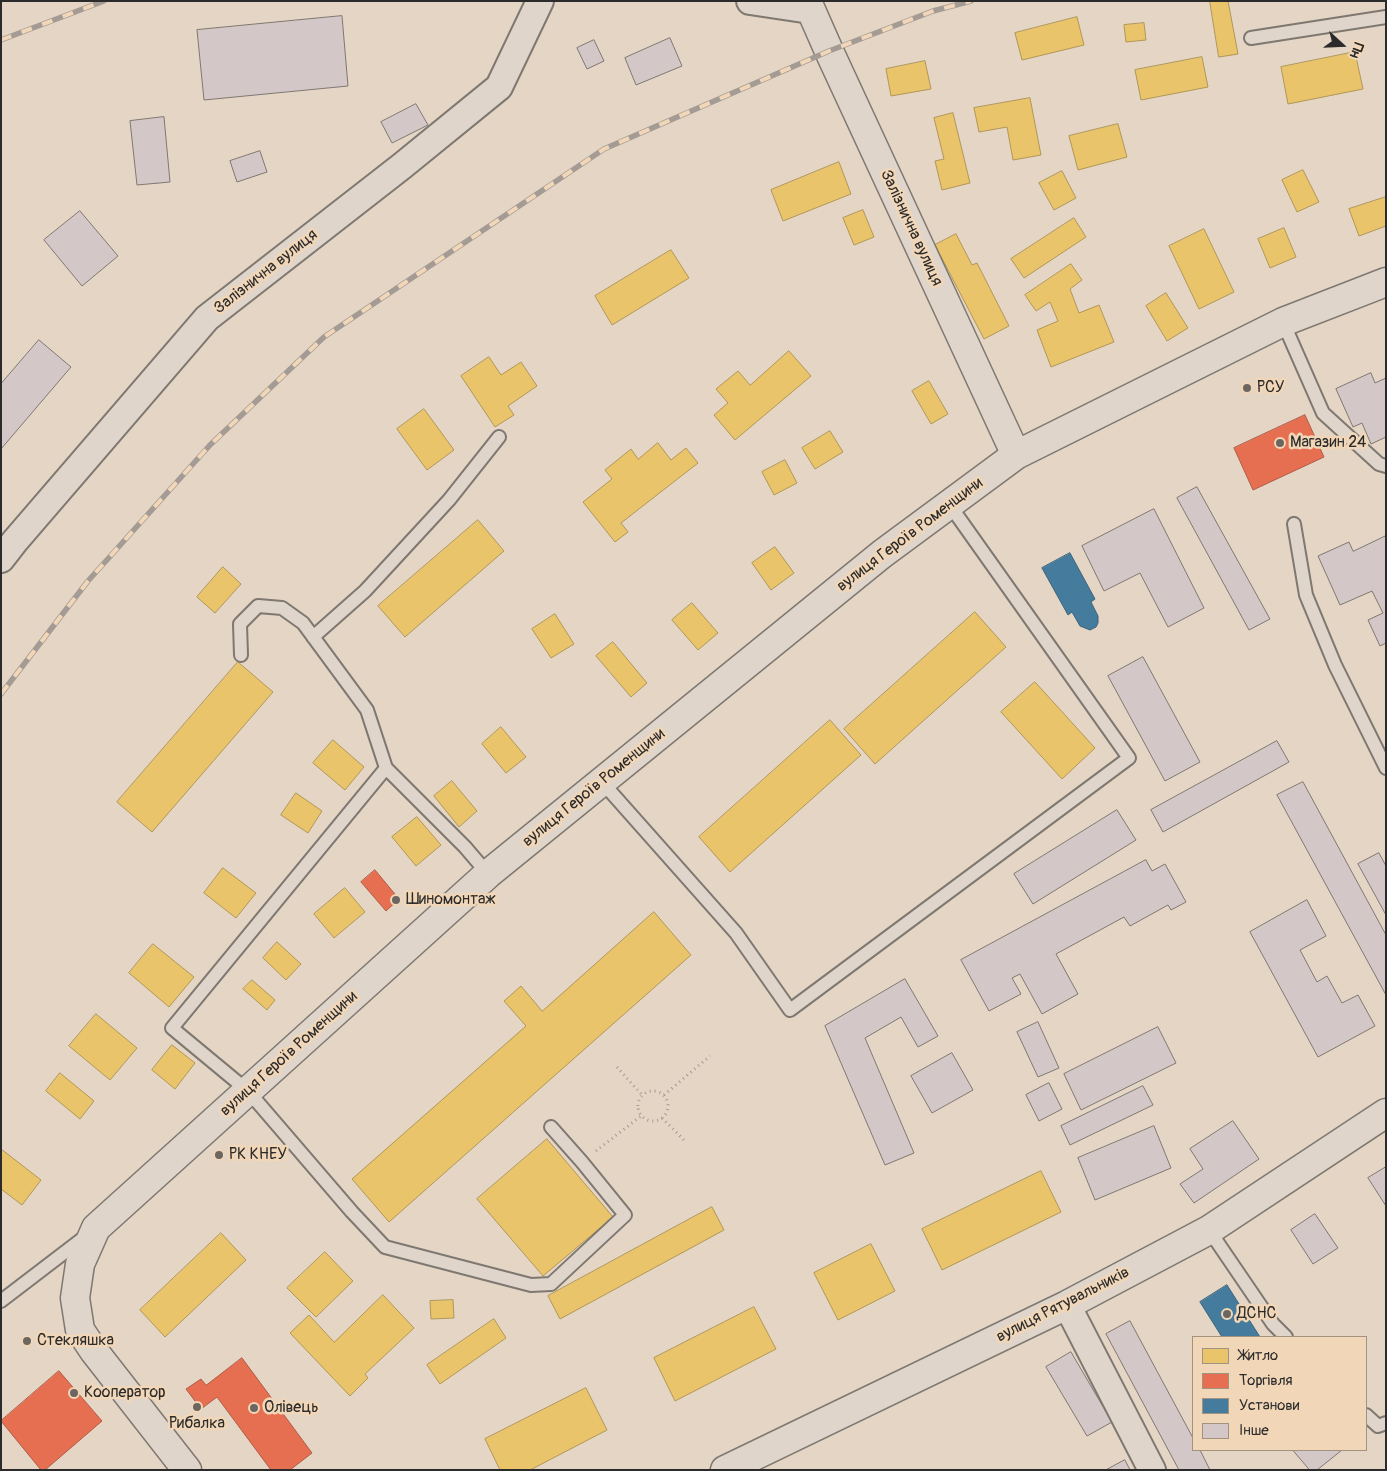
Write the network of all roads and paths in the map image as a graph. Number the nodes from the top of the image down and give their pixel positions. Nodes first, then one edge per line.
1 (540, 1) edge
2 (750, 1) edge
3 (809, 6) edge
4 (1386, 17) edge
5 (1251, 38) dead end
6 (1386, 282) edge
7 (1283, 322) junction
8 (499, 437) dead end
9 (1016, 455) junction
10 (1386, 466) edge
11 (949, 504) junction
12 (1294, 524) dead end
13 (1, 560) edge
14 (313, 637) junction
15 (241, 655) dead end
16 (386, 768) junction
17 (1386, 768) edge
18 (602, 782) junction
19 (488, 874) junction
20 (710, 1056) dead end
21 (617, 1066) dead end
22 (248, 1091) junction
23 (642, 1095) junction
24 (664, 1095) junction
25 (1386, 1113) edge
26 (641, 1116) junction
27 (662, 1118) junction
28 (550, 1127) dead end
29 (685, 1142) dead end
30 (582, 1162) junction
31 (96, 1228) junction
32 (1210, 1230) junction
33 (1, 1301) edge
34 (1068, 1305) junction
35 (1285, 1336) edge
36 (1367, 1416) edge
37 (1383, 1428) edge
38 (187, 1470) edge
39 (725, 1470) edge
40 (1152, 1470) edge

1 - 13 street, Залізнична вулиця
2 - 3 street
3 - 9 street, Залізнична вулиця
4 - 5 lane
6 - 7 street, вулиця Героїв Роменщини
7 - 9 street, вулиця Героїв Роменщини
7 - 10 lane
8 - 14 lane
9 - 11 street, вулиця Героїв Роменщини
11 - 18 street, вулиця Героїв Роменщини
11 - 18 lane
12 - 17 lane
14 - 15 lane
14 - 16 lane
16 - 19 lane
16 - 22 lane
18 - 19 street, вулиця Героїв Роменщини
19 - 22 street, вулиця Героїв Роменщини
20 - 24 path
21 - 23 path
22 - 30 lane
22 - 31 street, вулиця Героїв Роменщини
23 - 24 path
23 - 26 path
24 - 27 path
25 - 32 street, вулиця Рятувальників
26 - 27 path
26 - 30 path
27 - 29 path
28 - 30 lane
31 - 33 lane
31 - 38 street, вулиця Героїв Роменщини
32 - 34 street, вулиця Рятувальників
32 - 35 lane
34 - 39 street, вулиця Рятувальників
34 - 40 street
36 - 37 lane

